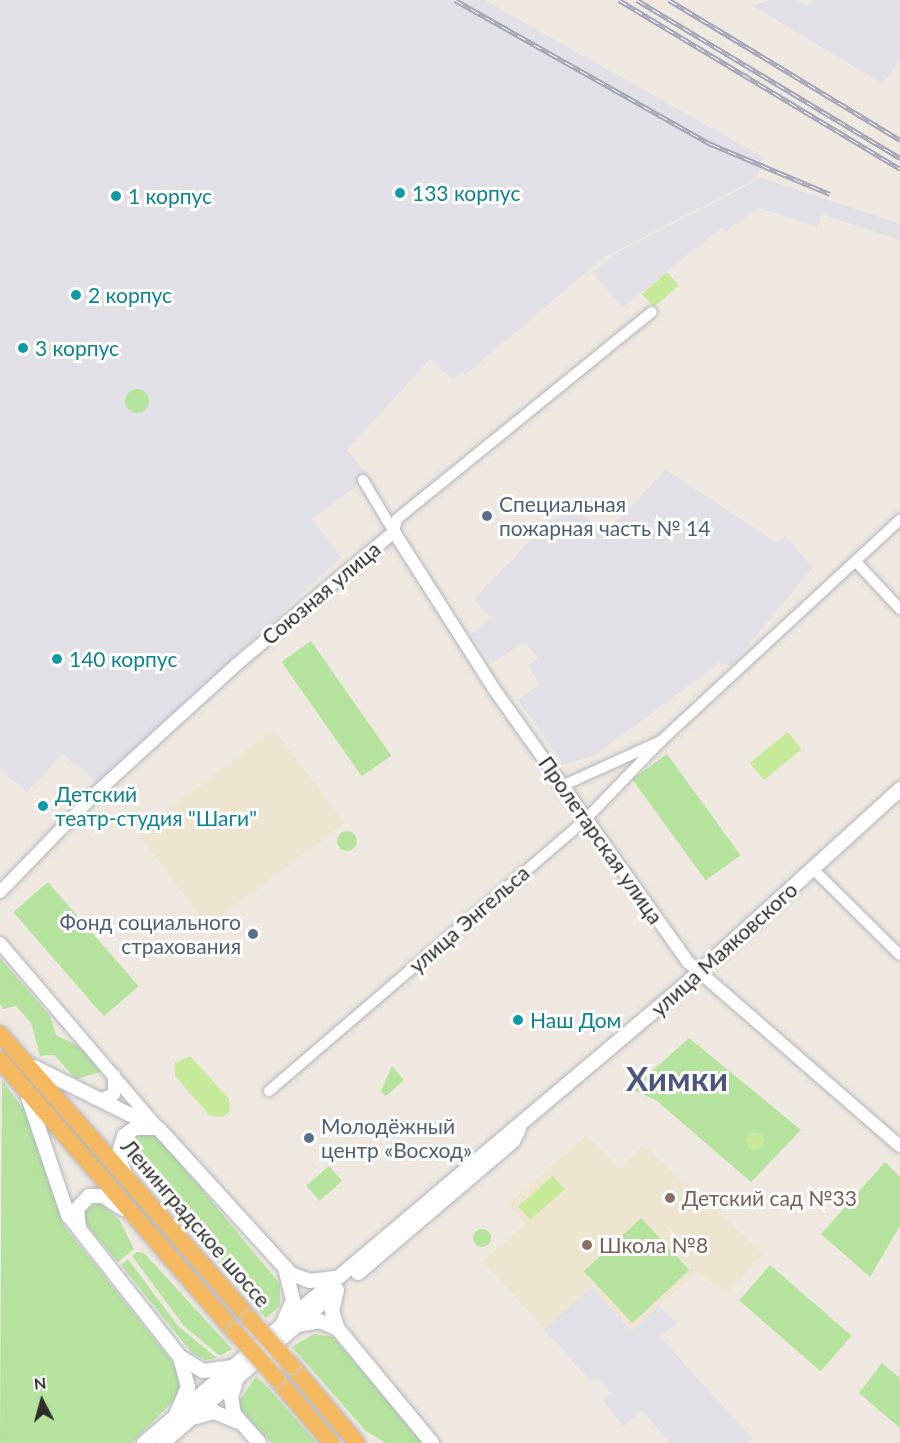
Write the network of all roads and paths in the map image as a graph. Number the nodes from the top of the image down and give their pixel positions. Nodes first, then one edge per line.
1 (652, 312) dead end
2 (363, 480) dead end
3 (900, 520) edge
4 (394, 532) junction
5 (858, 564) junction
6 (900, 609) edge
7 (662, 741) junction
8 (562, 786) junction
9 (900, 789) edge
10 (585, 820) junction
11 (813, 869) junction
12 (0, 892) edge
13 (0, 944) edge
14 (900, 955) edge
15 (699, 973) junction
16 (0, 1034) edge
17 (22, 1059) junction
18 (0, 1060) edge
19 (113, 1074) junction
20 (21, 1084) junction
21 (269, 1091) dead end
22 (99, 1100) junction
23 (138, 1116) junction
24 (159, 1129) junction
25 (900, 1146) edge
26 (129, 1181) junction
27 (135, 1216) junction
28 (79, 1230) junction
29 (286, 1271) junction
30 (338, 1283) junction
31 (282, 1325) junction
32 (297, 1325) junction
33 (338, 1329) junction
34 (180, 1357) junction
35 (237, 1370) junction
36 (174, 1417) junction
37 (189, 1420) junction
38 (239, 1422) junction
39 (144, 1443) edge
40 (163, 1443) edge
41 (259, 1443) edge
42 (332, 1443) edge
43 (357, 1443) edge
44 (432, 1443) edge

1 - 4 street, Союзная улица
2 - 4 street, Пролетарская улица
3 - 5 street, улица Энгельса
4 - 8 street, Пролетарская улица
4 - 12 street, Союзная улица
5 - 6 street
5 - 7 street, улица Энгельса
7 - 8 street, улица Энгельса
7 - 10 street, улица Энгельса
8 - 10 street, Пролетарская улица
9 - 11 main road, улица Маяковского
10 - 15 street, Пролетарская улица
10 - 21 street, улица Энгельса
11 - 14 street
11 - 15 main road, улица Маяковского
13 - 19 street
15 - 25 street, Пролетарская улица
15 - 30 main road, улица Маяковского
16 - 17 highway, Ленинградское шоссе
17 - 22 main road
17 - 26 highway, Ленинградское шоссе
18 - 20 highway, Ленинградское шоссе
19 - 22 street
19 - 23 street
20 - 27 highway, Ленинградское шоссе
20 - 28 main road
22 - 23 main road
23 - 24 main road
23 - 24 street
23 - 26 main road
24 - 29 main road
26 - 43 highway, Ленинградское шоссе, bridge
27 - 28 main road
27 - 42 highway, Ленинградское шоссе, bridge
28 - 34 main road
29 - 30 main road
29 - 31 main road
30 - 31 main road, улица Маяковского
30 - 32 main road, улица Маяковского
30 - 33 main road
31 - 35 main road, улица Маяковского
32 - 33 main road
32 - 35 main road, улица Маяковского
33 - 44 main road
34 - 35 main road
34 - 36 main road
35 - 36 main road
35 - 37 main road
35 - 38 main road
36 - 39 main road
37 - 38 main road
37 - 40 main road
38 - 41 main road

